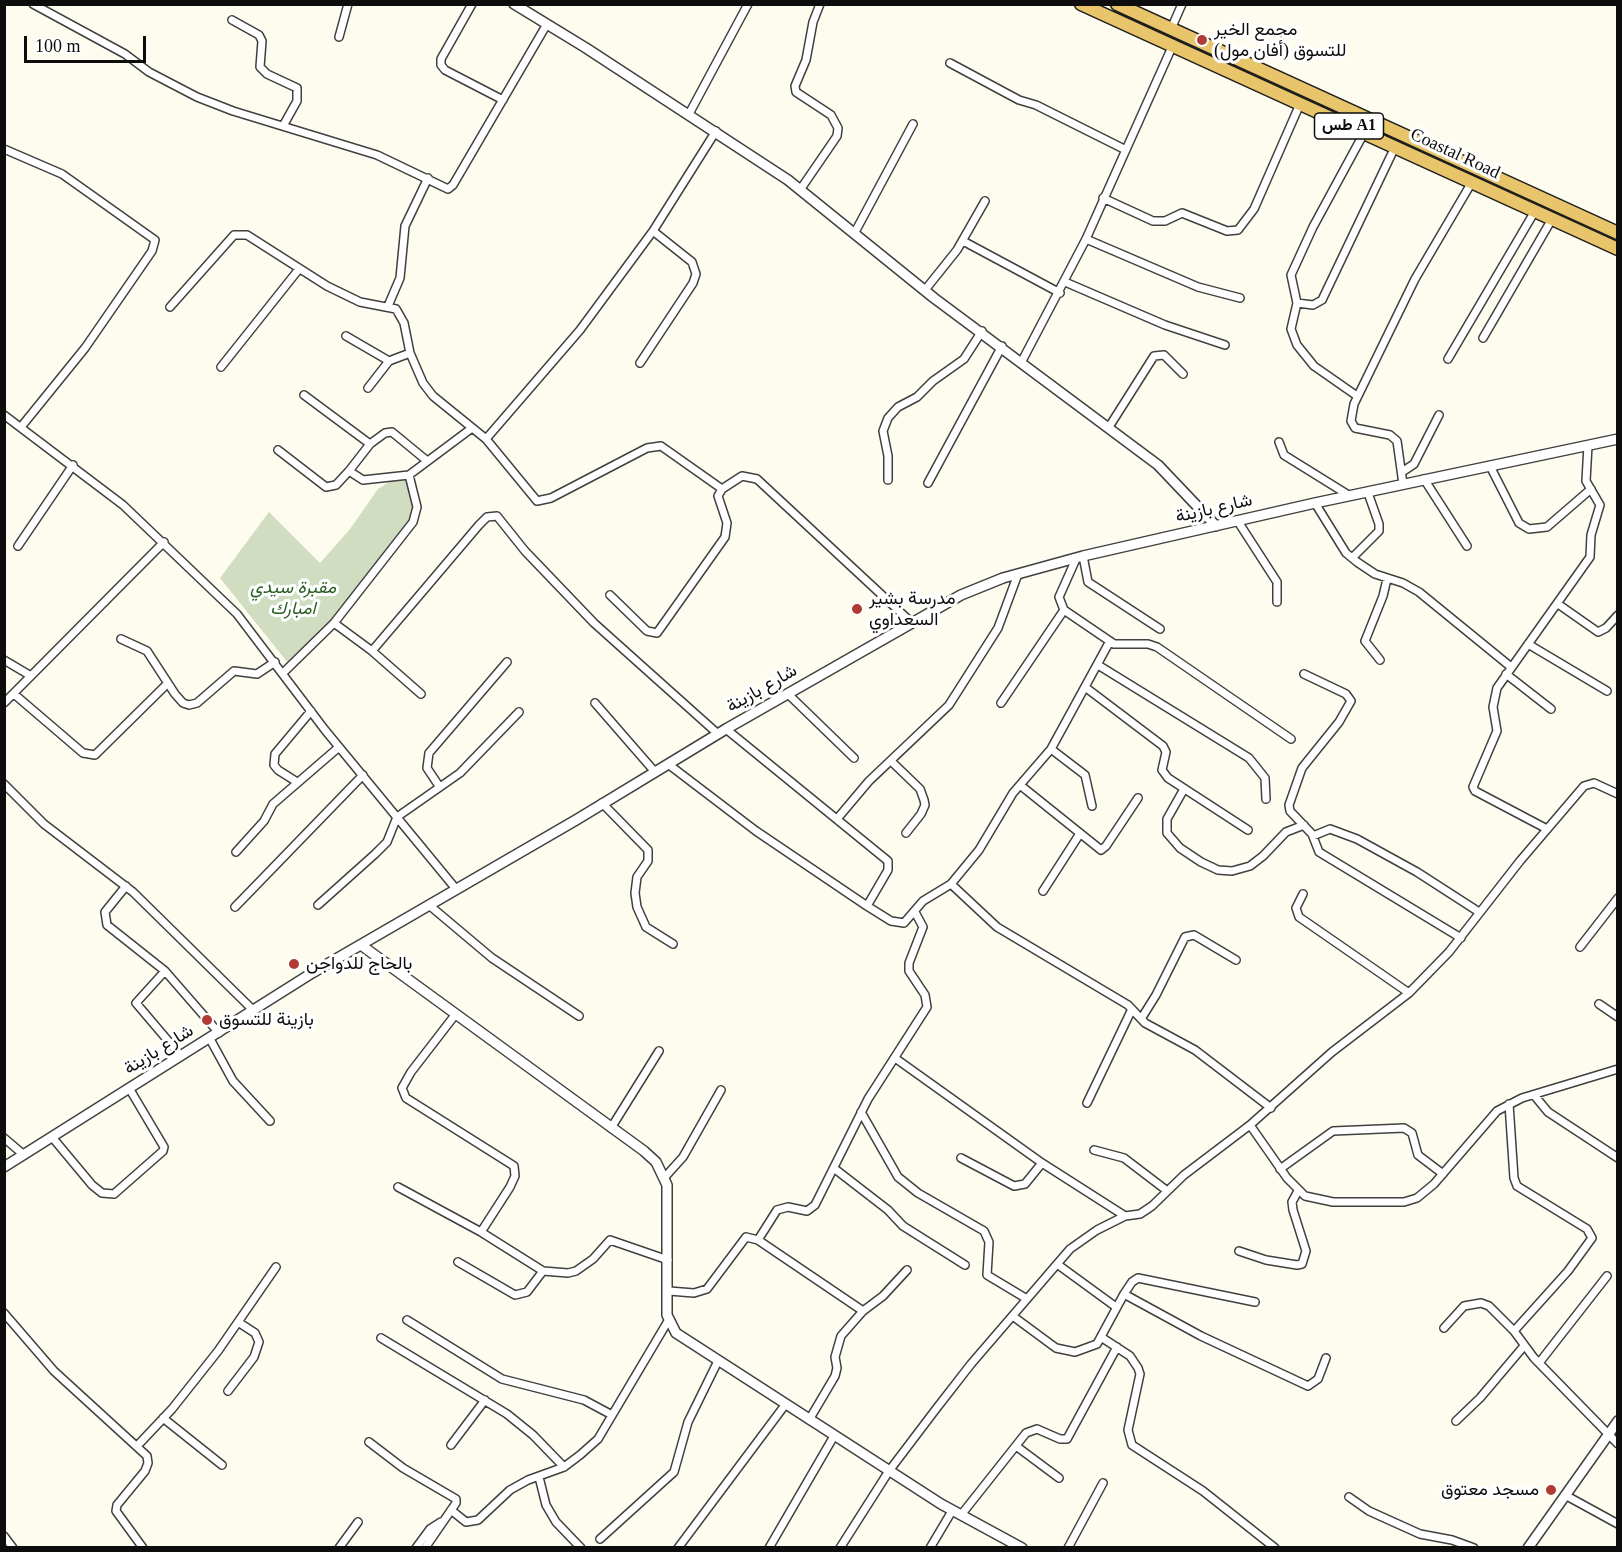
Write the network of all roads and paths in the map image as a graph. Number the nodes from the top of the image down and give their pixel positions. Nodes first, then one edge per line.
1 (33, 4) edge
2 (348, 4) edge
3 (472, 4) edge
4 (514, 4) edge
5 (748, 4) edge
6 (820, 4) edge
7 (1081, 4) edge
8 (1117, 4) edge
9 (1182, 4) edge
10 (231, 21) dead end
11 (548, 24) junction
12 (1171, 30) junction
13 (339, 36) dead end
14 (1172, 46) junction
15 (950, 63) dead end
16 (503, 100) junction
17 (1300, 104) junction
18 (689, 114) junction
19 (914, 124) dead end
20 (283, 126) junction
21 (716, 131) junction
22 (1364, 133) junction
23 (1395, 147) junction
24 (4, 149) edge
25 (1126, 150) junction
26 (428, 178) junction
27 (1473, 181) junction
28 (800, 190) junction
29 (1103, 198) junction
30 (985, 201) dead end
31 (1535, 211) junction
32 (1552, 219) junction
33 (652, 231) junction
34 (1617, 231) edge
35 (854, 234) junction
36 (1086, 239) junction
37 (963, 241) junction
38 (1617, 249) edge
39 (299, 269) junction
40 (1065, 282) junction
41 (925, 290) junction
42 (1060, 293) junction
43 (1240, 298) dead end
44 (1297, 303) junction
45 (388, 306) junction
46 (171, 307) dead end
47 (982, 331) junction
48 (346, 336) dead end
49 (1483, 338) dead end
50 (1225, 345) dead end
51 (1002, 346) junction
52 (410, 353) junction
53 (1448, 358) dead end
54 (389, 361) junction
55 (1022, 361) junction
56 (640, 363) dead end
57 (221, 367) dead end
58 (1183, 374) dead end
59 (368, 388) dead end
60 (304, 394) dead end
61 (1357, 396) junction
62 (4, 414) edge
63 (1439, 415) dead end
64 (21, 427) junction
65 (1109, 427) junction
66 (472, 428) junction
67 (486, 439) junction
68 (1617, 440) edge
69 (1279, 442) dead end
70 (370, 444) junction
71 (1588, 445) junction
72 (278, 450) dead end
73 (426, 460) junction
74 (73, 465) junction
75 (1490, 466) junction
76 (349, 471) junction
77 (1402, 472) junction
78 (410, 475) junction
79 (1424, 479) junction
80 (888, 480) dead end
81 (928, 483) dead end
82 (1403, 484) junction
83 (722, 489) junction
84 (1591, 489) junction
85 (1368, 492) junction
86 (1350, 495) junction
87 (1315, 503) junction
88 (1237, 520) junction
89 (1216, 526) junction
90 (164, 542) junction
91 (18, 546) dead end
92 (1467, 546) dead end
93 (1080, 557) junction
94 (1352, 558) junction
95 (1018, 574) junction
96 (1387, 579) junction
97 (610, 595) dead end
98 (1277, 602) dead end
99 (1558, 604) junction
100 (1064, 610) junction
101 (1617, 615) edge
102 (334, 622) junction
103 (912, 623) junction
104 (1160, 628) dead end
105 (121, 639) dead end
106 (1110, 642) junction
107 (1528, 644) junction
108 (372, 651) junction
109 (4, 660) edge
110 (1380, 660) dead end
111 (275, 662) junction
112 (507, 662) dead end
113 (1098, 665) junction
114 (1511, 667) junction
115 (283, 674) junction
116 (1304, 674) dead end
117 (1506, 674) junction
118 (32, 676) junction
119 (168, 683) junction
120 (1085, 687) junction
121 (1607, 691) dead end
122 (14, 694) junction
123 (421, 694) dead end
124 (788, 694) junction
125 (4, 703) edge
126 (595, 703) dead end
127 (1001, 703) dead end
128 (1551, 709) dead end
129 (311, 711) junction
130 (519, 712) dead end
131 (722, 731) junction
132 (1291, 740) dead end
133 (339, 747) junction
134 (1051, 749) junction
135 (854, 758) dead end
136 (891, 761) junction
137 (668, 764) junction
138 (655, 772) junction
139 (363, 776) junction
140 (297, 782) junction
141 (4, 784) edge
142 (1020, 785) junction
143 (439, 786) junction
144 (1184, 789) junction
145 (1617, 794) edge
146 (1138, 798) dead end
147 (1266, 799) dead end
148 (602, 803) junction
149 (1092, 806) dead end
150 (397, 817) junction
151 (837, 819) junction
152 (1304, 825) junction
153 (1547, 829) junction
154 (1248, 830) dead end
155 (906, 832) dead end
156 (1079, 835) junction
157 (1313, 836) junction
158 (236, 852) dead end
159 (951, 884) junction
160 (126, 886) junction
161 (456, 889) junction
162 (1043, 891) dead end
163 (1303, 894) dead end
164 (1617, 898) edge
165 (318, 904) dead end
166 (429, 905) junction
167 (867, 906) junction
168 (235, 907) dead end
169 (915, 912) junction
170 (1479, 912) junction
171 (1461, 938) junction
172 (673, 944) dead end
173 (361, 945) junction
174 (1580, 947) dead end
175 (1236, 960) dead end
176 (165, 971) junction
177 (1408, 993) junction
178 (1599, 1004) dead end
179 (1132, 1009) junction
180 (253, 1010) junction
181 (455, 1015) junction
182 (579, 1016) dead end
183 (1617, 1017) edge
184 (1141, 1019) junction
185 (219, 1033) junction
186 (210, 1039) junction
187 (659, 1051) dead end
188 (181, 1056) junction
189 (895, 1058) junction
190 (1617, 1070) edge
191 (129, 1088) junction
192 (721, 1090) dead end
193 (1534, 1095) junction
194 (1088, 1103) dead end
195 (1509, 1104) junction
196 (1271, 1108) junction
197 (861, 1112) junction
198 (270, 1121) dead end
199 (1250, 1125) junction
200 (611, 1128) junction
201 (52, 1137) junction
202 (4, 1138) edge
203 (1094, 1150) dead end
204 (24, 1155) junction
205 (961, 1158) dead end
206 (1617, 1158) edge
207 (1042, 1163) junction
208 (4, 1167) edge
209 (835, 1169) junction
210 (1280, 1169) junction
211 (1443, 1174) junction
212 (665, 1177) junction
213 (398, 1187) dead end
214 (1166, 1190) junction
215 (1298, 1191) junction
216 (1125, 1216) junction
217 (481, 1232) junction
218 (758, 1240) junction
219 (1239, 1251) dead end
220 (668, 1260) junction
221 (458, 1262) dead end
222 (1057, 1264) junction
223 (965, 1265) dead end
224 (276, 1267) dead end
225 (907, 1270) dead end
226 (543, 1271) junction
227 (1607, 1276) dead end
228 (669, 1291) junction
229 (1124, 1294) junction
230 (1027, 1299) junction
231 (1255, 1302) dead end
232 (1116, 1307) junction
233 (863, 1311) junction
234 (4, 1313) edge
235 (1014, 1317) junction
236 (11, 1320) junction
237 (407, 1320) dead end
238 (669, 1321) junction
239 (238, 1322) junction
240 (4, 1326) edge
241 (1444, 1328) dead end
242 (1514, 1331) junction
243 (1101, 1337) junction
244 (381, 1338) dead end
245 (1524, 1346) junction
246 (1118, 1347) junction
247 (1326, 1358) dead end
248 (718, 1361) junction
249 (1539, 1363) junction
250 (228, 1391) dead end
251 (485, 1400) junction
252 (785, 1405) junction
253 (612, 1415) junction
254 (163, 1418) junction
255 (809, 1420) junction
256 (1456, 1421) dead end
257 (1617, 1421) edge
258 (1608, 1435) junction
259 (834, 1436) junction
260 (369, 1442) dead end
261 (1617, 1444) edge
262 (138, 1445) junction
263 (451, 1445) dead end
264 (1016, 1446) junction
265 (222, 1465) dead end
266 (564, 1467) junction
267 (889, 1472) junction
268 (540, 1477) junction
269 (1059, 1478) dead end
270 (1103, 1483) dead end
271 (1565, 1495) junction
272 (1349, 1497) dead end
273 (451, 1510) junction
274 (957, 1513) junction
275 (358, 1522) dead end
276 (441, 1522) junction
277 (1617, 1524) edge
278 (4, 1536) edge
279 (600, 1539) dead end
280 (1005, 1544) edge
281 (13, 1548) edge
282 (143, 1548) edge
283 (339, 1548) edge
284 (416, 1548) edge
285 (425, 1548) edge
286 (581, 1548) edge
287 (678, 1548) edge
288 (770, 1548) edge
289 (840, 1548) edge
290 (930, 1548) edge
291 (1022, 1548) edge
292 (1068, 1548) edge
293 (1275, 1548) edge
294 (1474, 1548) edge
295 (1528, 1548) edge

1 - 20 street
2 - 13 street
3 - 16 street
4 - 11 street
5 - 18 street
6 - 28 street
7 - 14 highway, Coastal Road / طس A1
8 - 12 highway, Coastal Road / طس A1
9 - 12 street
10 - 20 street
11 - 16 street
11 - 18 street
12 - 34 highway, Coastal Road / طس A1
14 - 17 highway, Coastal Road / طس A1
14 - 25 street
15 - 25 street
16 - 26 street
17 - 22 highway, Coastal Road / طس A1
17 - 29 street
18 - 21 street
19 - 35 street
20 - 26 street
21 - 28 street
21 - 33 street
22 - 23 highway, Coastal Road / طس A1
22 - 44 street
23 - 27 highway, Coastal Road / طس A1
23 - 44 street
24 - 64 street
25 - 29 street
26 - 45 street
27 - 31 highway, Coastal Road / طس A1
27 - 61 street
28 - 35 street
29 - 36 street
30 - 37 street
31 - 32 highway, Coastal Road / طس A1
31 - 53 street
32 - 38 highway, Coastal Road / طس A1
32 - 49 street
33 - 56 street
33 - 67 street
35 - 41 street
36 - 40 street
36 - 43 street
37 - 41 street
37 - 42 street
39 - 45 street
39 - 46 street
39 - 57 street
40 - 42 street
40 - 50 street
41 - 47 street
42 - 55 street
44 - 61 street
45 - 52 street
47 - 51 street
47 - 80 street
48 - 54 street
51 - 55 street
51 - 81 street
52 - 54 street
52 - 66 street
54 - 59 street
55 - 65 street
58 - 65 street
60 - 70 street
61 - 77 street
62 - 64 street
63 - 77 street
64 - 74 street
65 - 89 street
66 - 67 street
66 - 73 street
67 - 83 street
68 - 71 street, شارع بازينة
69 - 86 street
70 - 73 street
70 - 76 street
71 - 75 street, شارع بازينة
71 - 84 street
72 - 76 street
73 - 78 street
74 - 90 street
74 - 91 street
75 - 79 street, شارع بازينة
75 - 84 street
76 - 78 street
77 - 82 street
78 - 102 street
79 - 82 street, شارع بازينة
79 - 92 street
82 - 85 street, شارع بازينة
83 - 97 street
83 - 103 street
84 - 99 street
85 - 86 street, شارع بازينة
85 - 94 street
86 - 87 street, شارع بازينة
87 - 88 street, شارع بازينة
87 - 94 street
88 - 89 street, شارع بازينة
88 - 98 street
89 - 93 street, شارع بازينة
90 - 111 street
90 - 118 street
93 - 95 street, شارع بازينة
93 - 100 street
93 - 104 street
94 - 96 street
95 - 103 street, شارع بازينة
95 - 136 street
96 - 110 street
96 - 114 street
99 - 101 street
99 - 107 street
100 - 106 street
100 - 127 street
102 - 108 street
102 - 115 street
103 - 124 street, شارع بازينة
105 - 119 street
106 - 113 street
106 - 132 street
107 - 114 street
107 - 121 street
108 - 123 street
108 - 131 street
109 - 118 street
111 - 115 street
111 - 119 street
112 - 143 street
113 - 120 street
113 - 147 street
114 - 117 street
115 - 129 street
116 - 152 street
117 - 128 street
117 - 153 street
118 - 122 street
119 - 122 street
120 - 134 street
120 - 144 street
122 - 125 street
124 - 131 street, شارع بازينة
124 - 135 street
126 - 138 street
129 - 133 street
129 - 140 street
130 - 143 street
131 - 137 street, شارع بازينة
131 - 151 street
133 - 139 street
133 - 140 street
134 - 142 street
134 - 149 street
136 - 151 street
136 - 155 street
137 - 138 street, شارع بازينة
137 - 167 street
138 - 148 street, شارع بازينة
139 - 150 street
139 - 168 street
140 - 158 street
141 - 160 street
142 - 156 street
142 - 159 street
143 - 150 street
144 - 152 street
144 - 154 street
145 - 153 street
146 - 156 street
148 - 161 street, شارع بازينة
148 - 172 street
150 - 161 street
150 - 165 street
151 - 167 street
152 - 157 street
153 - 170 street
156 - 162 street
157 - 170 street
157 - 171 street
159 - 169 street
159 - 179 street
160 - 176 street
160 - 180 street
161 - 166 street, شارع بازينة
163 - 177 street
164 - 174 street
166 - 173 street, شارع بازينة
166 - 182 street
167 - 169 street
169 - 189 street
170 - 171 street
171 - 177 street
173 - 180 street, شارع بازينة
173 - 181 street
175 - 184 street
176 - 185 street
176 - 188 street
177 - 196 street
178 - 183 street
179 - 184 street
179 - 194 street
180 - 185 street, شارع بازينة
181 - 200 street
181 - 217 street
184 - 196 street
185 - 186 street, شارع بازينة
186 - 188 street, شارع بازينة
186 - 198 street
187 - 200 street
188 - 191 street, شارع بازينة
189 - 197 street
189 - 207 street
190 - 193 street
191 - 201 street, شارع بازينة
191 - 201 street
192 - 212 street
193 - 195 street
193 - 206 street
195 - 211 street
195 - 242 street
196 - 199 street
197 - 209 street
197 - 230 street
199 - 210 street
199 - 214 street
200 - 212 street
201 - 204 street, شارع بازينة
202 - 204 street
203 - 214 street
204 - 208 street, شارع بازينة
205 - 207 street
207 - 216 street
209 - 218 street
209 - 223 street
210 - 211 street
210 - 215 street
211 - 215 street
212 - 220 street
213 - 217 street
214 - 216 street
215 - 219 street
216 - 222 street
217 - 226 street
218 - 228 street
218 - 233 street
220 - 226 street
220 - 228 street
221 - 226 street
222 - 230 street
222 - 232 street
224 - 239 street
225 - 233 street
227 - 249 street
228 - 238 street
229 - 231 street
229 - 232 street
229 - 247 street
230 - 235 street
232 - 243 street
233 - 255 street
234 - 236 street
235 - 243 street
235 - 267 street
236 - 240 street
236 - 262 street
237 - 253 street
238 - 248 street
238 - 253 street
239 - 250 street
239 - 254 street
241 - 242 street
242 - 245 street
243 - 246 street
244 - 251 street
245 - 249 street
245 - 256 street
246 - 264 street
246 - 293 street
248 - 252 street
248 - 279 street
249 - 258 street
251 - 263 street
251 - 266 street
252 - 255 street
252 - 287 street
253 - 266 street
254 - 262 street
254 - 265 street
255 - 259 street
257 - 258 street
258 - 261 street
258 - 271 street
259 - 267 street
259 - 288 street
260 - 273 street
262 - 282 street
264 - 269 street
264 - 274 street
266 - 268 street
267 - 274 street
267 - 289 street
268 - 273 street
268 - 286 street
270 - 292 street
271 - 277 street
271 - 295 street
272 - 294 street
273 - 276 street
274 - 280 street
274 - 290 street
275 - 283 street
276 - 284 street
276 - 285 street
278 - 281 street
280 - 291 street

